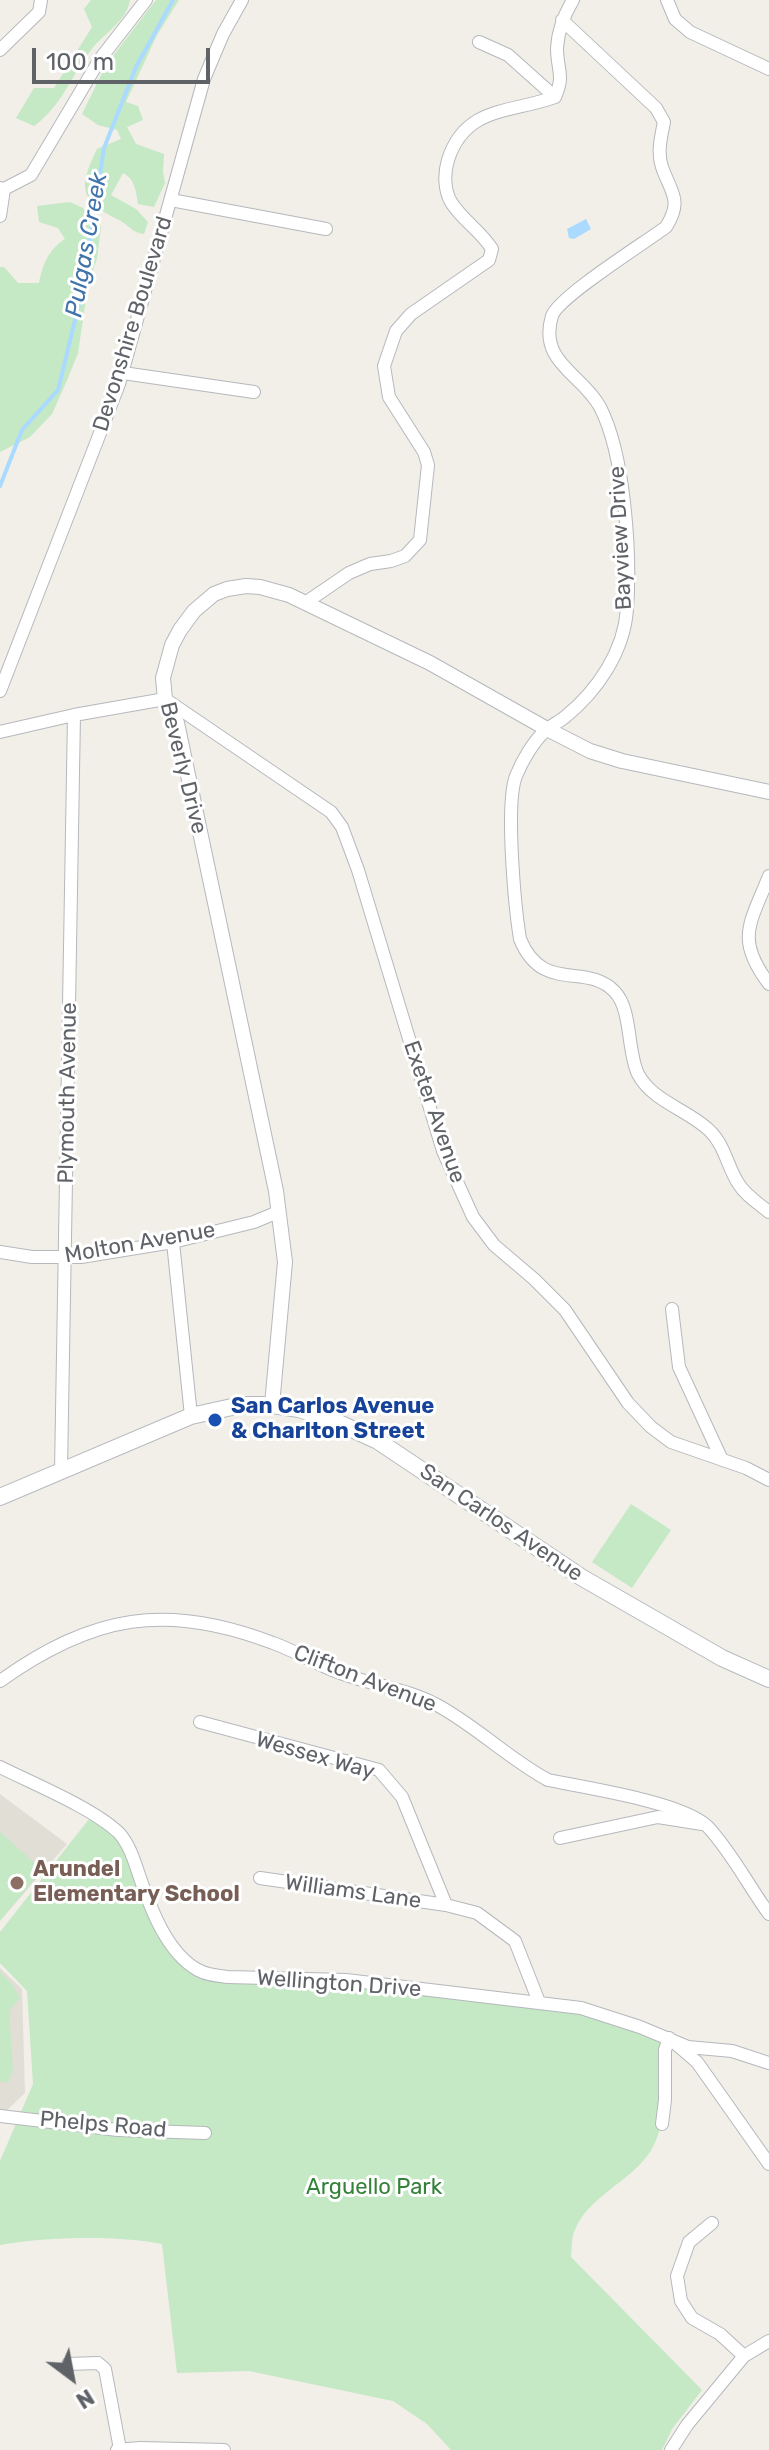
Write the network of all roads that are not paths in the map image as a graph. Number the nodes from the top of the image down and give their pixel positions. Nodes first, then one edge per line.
1 (41, 0) edge
2 (146, 0) edge
3 (573, 0) edge
4 (667, 0) edge
5 (237, 4) edge
6 (562, 20) junction
7 (479, 42) dead end
8 (0, 50) edge
9 (769, 69) edge
10 (555, 97) junction
11 (2, 188) edge
12 (171, 200) junction
13 (0, 216) edge
14 (326, 229) dead end
15 (123, 373) junction
16 (254, 392) dead end
17 (305, 603) junction
18 (0, 691) edge
19 (165, 699) junction
20 (74, 715) junction
21 (547, 729) junction
22 (0, 732) edge
23 (769, 792) edge
24 (769, 876) edge
25 (769, 984) edge
26 (278, 1212) junction
27 (769, 1212) edge
28 (173, 1242) junction
29 (0, 1252) edge
30 (64, 1258) junction
31 (672, 1309) dead end
32 (272, 1405) junction
33 (191, 1416) junction
34 (722, 1460) junction
35 (61, 1470) junction
36 (769, 1480) edge
37 (0, 1497) edge
38 (769, 1679) edge
39 (0, 1681) edge
40 (200, 1722) dead end
41 (0, 1767) edge
42 (705, 1825) junction
43 (560, 1838) dead end
44 (260, 1878) dead end
45 (446, 1905) junction
46 (769, 1914) edge
47 (539, 2002) junction
48 (669, 2038) junction
49 (769, 2063) edge
50 (0, 2116) edge
51 (662, 2124) dead end
52 (205, 2133) dead end
53 (769, 2164) edge
54 (712, 2223) dead end
55 (768, 2342) edge
56 (744, 2356) junction
57 (68, 2364) dead end
58 (118, 2450) edge
59 (224, 2450) edge
60 (671, 2450) edge

1 - 8 street
2 - 11 street
3 - 6 street
4 - 9 street
5 - 12 street, Devonshire Boulevard
6 - 10 street
6 - 21 street, Bayview Drive
7 - 10 street
10 - 17 street
11 - 13 street
12 - 14 street
12 - 15 street, Devonshire Boulevard
15 - 16 street
15 - 18 street, Devonshire Boulevard
17 - 19 street, Beverly Drive
17 - 21 street, Beverly Drive
19 - 20 street
19 - 26 street, Beverly Drive
19 - 34 street, Exeter Avenue
20 - 22 street
20 - 30 street, Plymouth Avenue
21 - 23 street, Beverly Drive
21 - 27 street, Bayview Drive
24 - 25 street
26 - 28 street, Molton Avenue
26 - 32 street, Beverly Drive
28 - 30 street, Molton Avenue
28 - 33 street
29 - 30 street, Molton Avenue
30 - 35 street, Plymouth Avenue
31 - 34 street
32 - 33 main road, San Carlos Avenue
32 - 38 main road, San Carlos Avenue
33 - 35 main road, San Carlos Avenue
34 - 36 street, Exeter Avenue
35 - 37 main road, San Carlos Avenue
39 - 42 street, Clifton Avenue
40 - 45 street, Wessex Way
41 - 47 street, Wellington Drive
42 - 43 street
42 - 46 street, Clifton Avenue
44 - 45 street, Williams Lane
45 - 47 street
47 - 48 street, Wellington Drive
48 - 49 street, Wellington Drive
48 - 51 street
48 - 53 street
50 - 52 street, Phelps Road
54 - 56 street
55 - 56 street
56 - 60 street
57 - 58 street
58 - 59 street

